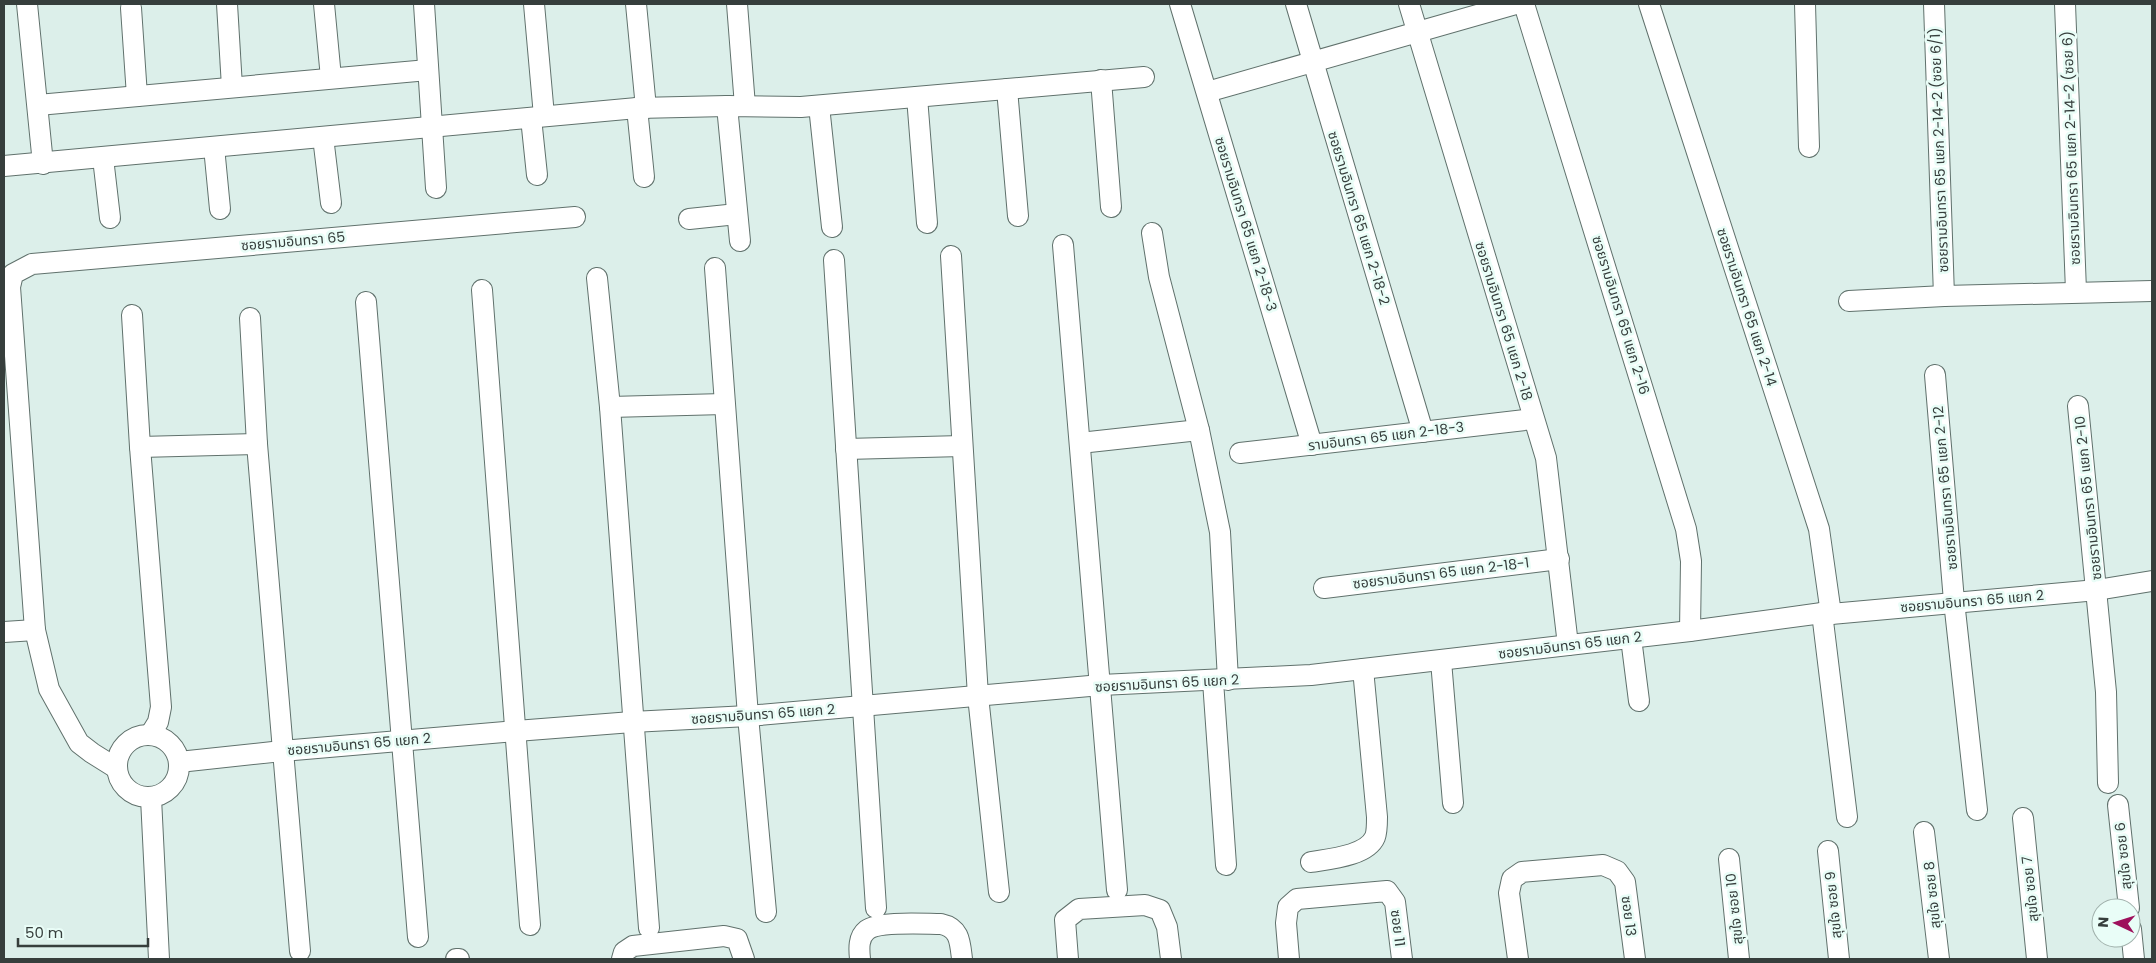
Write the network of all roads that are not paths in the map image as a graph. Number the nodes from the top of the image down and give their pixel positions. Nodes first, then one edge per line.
1 (27, 4) edge
2 (227, 4) edge
3 (324, 4) edge
4 (424, 4) edge
5 (534, 4) edge
6 (636, 4) edge
7 (737, 4) edge
8 (1180, 4) edge
9 (1296, 4) edge
10 (1409, 4) edge
11 (1516, 4) edge
12 (1524, 4) edge
13 (1649, 4) edge
14 (1806, 4) edge
15 (1934, 4) edge
16 (2065, 4) edge
17 (131, 8) dead end
18 (1417, 32) junction
19 (1312, 61) junction
20 (428, 70) junction
21 (1144, 77) dead end
22 (331, 78) junction
23 (1101, 80) junction
24 (232, 87) junction
25 (1007, 89) junction
26 (1207, 92) junction
27 (137, 96) junction
28 (917, 97) junction
29 (38, 105) junction
30 (736, 106) junction
31 (819, 106) junction
32 (641, 108) junction
33 (537, 117) junction
34 (431, 127) junction
35 (323, 137) junction
36 (214, 147) junction
37 (1810, 147) dead end
38 (103, 158) junction
39 (43, 164) junction
40 (4, 166) edge
41 (537, 175) dead end
42 (644, 177) dead end
43 (436, 188) dead end
44 (331, 203) dead end
45 (1111, 207) dead end
46 (220, 209) dead end
47 (737, 214) junction
48 (1018, 216) dead end
49 (576, 217) dead end
50 (110, 218) dead end
51 (689, 219) dead end
52 (927, 223) dead end
53 (832, 227) dead end
54 (1152, 233) dead end
55 (740, 242) dead end
56 (1063, 245) dead end
57 (951, 256) dead end
58 (834, 260) dead end
59 (715, 268) dead end
60 (597, 278) dead end
61 (482, 290) dead end
62 (2076, 291) junction
63 (2152, 291) edge
64 (1944, 296) junction
65 (1849, 301) dead end
66 (366, 302) dead end
67 (132, 315) dead end
68 (250, 318) dead end
69 (1935, 375) dead end
70 (724, 404) junction
71 (2078, 406) dead end
72 (610, 408) junction
73 (1533, 420) junction
74 (1199, 430) junction
75 (1423, 432) junction
76 (1080, 443) junction
77 (257, 444) junction
78 (1312, 445) junction
79 (962, 446) junction
80 (140, 447) junction
81 (846, 449) junction
82 (1240, 453) dead end
83 (1559, 559) junction
84 (2152, 582) edge
85 (1324, 588) dead end
86 (2097, 590) junction
87 (1954, 601) junction
88 (1826, 614) junction
89 (35, 630) junction
90 (1690, 631) junction
91 (4, 632) edge
92 (1631, 638) junction
93 (1568, 645) junction
94 (1441, 661) junction
95 (1362, 669) junction
96 (1220, 680) junction
97 (1101, 685) junction
98 (978, 696) junction
99 (1639, 701) dead end
100 (863, 707) junction
101 (748, 716) junction
102 (632, 722) junction
103 (516, 731) junction
104 (150, 735) junction
105 (400, 740) junction
106 (282, 750) junction
107 (179, 762) junction
108 (116, 768) junction
109 (2108, 783) dead end
110 (150, 798) junction
111 (1453, 803) dead end
112 (2118, 805) dead end
113 (1977, 810) dead end
114 (1847, 817) dead end
115 (2023, 818) dead end
116 (1924, 832) dead end
117 (1828, 851) dead end
118 (1729, 859) dead end
119 (1311, 862) dead end
120 (1226, 865) dead end
121 (999, 892) dead end
122 (2128, 898) edge
123 (1115, 899) junction
124 (876, 908) dead end
125 (766, 912) dead end
126 (530, 925) dead end
127 (649, 928) dead end
128 (418, 937) dead end
129 (300, 951) dead end
130 (159, 959) edge
131 (622, 959) edge
132 (744, 959) edge
133 (860, 959) edge
134 (962, 959) edge
135 (1068, 959) edge
136 (1171, 959) edge
137 (1289, 959) edge
138 (1402, 959) edge
139 (1518, 959) edge
140 (1635, 959) edge
141 (1739, 959) edge
142 (1839, 959) edge
143 (1939, 959) edge
144 (2037, 959) edge

1 - 29 street
2 - 24 street
3 - 22 street
4 - 20 street
5 - 33 street
6 - 32 street
7 - 30 street
8 - 26 street, ซอยรามอินทรา 65 แยก 2-18-3
9 - 19 street, ซอยรามอินทรา 65 แยก 2-18-2
10 - 18 street, ซอยรามอินทรา 65 แยก 2-18
11 - 18 street
12 - 90 street, ซอยรามอินทรา 65 แยก 2-16
13 - 88 street, ซอยรามอินทรา 65 แยก 2-14
14 - 37 street
15 - 64 street, ซอยรามอินทรา 65 แยก 2-14-2 (ซอย 6/1)
16 - 62 street, ซอยรามอินทรา 65 แยก 2-14-2 (ซอย 6)
17 - 27 street
18 - 19 street
18 - 73 street, ซอยรามอินทรา 65 แยก 2-18
19 - 26 street
19 - 75 street, ซอยรามอินทรา 65 แยก 2-18-2
20 - 22 street
20 - 34 street
21 - 23 street
22 - 24 street
23 - 25 street
23 - 45 street
24 - 27 street
25 - 28 street
25 - 48 street
26 - 78 street, ซอยรามอินทรา 65 แยก 2-18-3
27 - 29 street
28 - 31 street
28 - 52 street
29 - 39 street
30 - 31 street
30 - 32 street
30 - 47 street
31 - 53 street
32 - 33 street
32 - 42 street
33 - 34 street
33 - 41 street
34 - 35 street
34 - 43 street
35 - 36 street
35 - 44 street
36 - 38 street
36 - 46 street
38 - 39 street
38 - 50 street
39 - 40 street
47 - 51 street
47 - 55 street
49 - 89 street, ซอยรามอินทรา 65
54 - 74 street
56 - 76 street
57 - 79 street
58 - 81 street
59 - 70 street
60 - 72 street
61 - 103 street
62 - 63 street
62 - 64 street
64 - 65 street
66 - 105 street
67 - 80 street
68 - 77 street
69 - 87 street, ซอยรามอินทรา 65 แยก 2-12
70 - 72 street
70 - 101 street
71 - 86 street, ซอยรามอินทรา 65 แยก 2-10
72 - 102 street
73 - 75 street, รามอินทรา 65 แยก 2-18-3
73 - 83 street, ซอยรามอินทรา 65 แยก 2-18
74 - 76 street
74 - 96 street
75 - 78 street, รามอินทรา 65 แยก 2-18-3
76 - 97 street
77 - 80 street
77 - 106 street
78 - 82 street, รามอินทรา 65 แยก 2-18-3
79 - 81 street
79 - 98 street
80 - 104 street
81 - 100 street
83 - 85 street, ซอยรามอินทรา 65 แยก 2-18-1
83 - 93 street, ซอยรามอินทรา 65 แยก 2-18
84 - 86 street, ซอยรามอินทรา 65 แยก 2
86 - 87 street, ซอยรามอินทรา 65 แยก 2
86 - 109 street, ซอยรามอินทรา 65 แยก 2-10
87 - 88 street, ซอยรามอินทรา 65 แยก 2
87 - 113 street, ซอยรามอินทรา 65 แยก 2-12
88 - 90 street, ซอยรามอินทรา 65 แยก 2
88 - 114 street, ซอยรามอินทรา 65 แยก 2-14
89 - 91 street
89 - 108 street
90 - 92 street, ซอยรามอินทรา 65 แยก 2
92 - 93 street, ซอยรามอินทรา 65 แยก 2
92 - 99 street
93 - 94 street, ซอยรามอินทรา 65 แยก 2
94 - 95 street, ซอยรามอินทรา 65 แยก 2
94 - 111 street
95 - 96 street, ซอยรามอินทรา 65 แยก 2
95 - 119 street
96 - 97 street, ซอยรามอินทรา 65 แยก 2
96 - 120 street
97 - 98 street, ซอยรามอินทรา 65 แยก 2
97 - 123 street
98 - 100 street, ซอยรามอินทรา 65 แยก 2
98 - 121 street
100 - 101 street, ซอยรามอินทรา 65 แยก 2
100 - 124 street
101 - 102 street, ซอยรามอินทรา 65 แยก 2
101 - 125 street
102 - 103 street, ซอยรามอินทรา 65 แยก 2
102 - 127 street
103 - 105 street, ซอยรามอินทรา 65 แยก 2
103 - 126 street
104 - 107 street
104 - 108 street
105 - 106 street, ซอยรามอินทรา 65 แยก 2
105 - 128 street
106 - 107 street, ซอยรามอินทรา 65 แยก 2
106 - 129 street
107 - 110 street
108 - 110 street
110 - 130 street
112 - 122 street, สุขใจ ซอย 6
115 - 144 street, สุขใจ ซอย 7
116 - 143 street, สุขใจ ซอย 8
117 - 142 street, สุขใจ ซอย 9
118 - 141 street, สุขใจ ซอย 10
123 - 135 street
123 - 136 street
131 - 132 street
133 - 134 street
137 - 138 street, ซอย 11
139 - 140 street, ซอย 13

